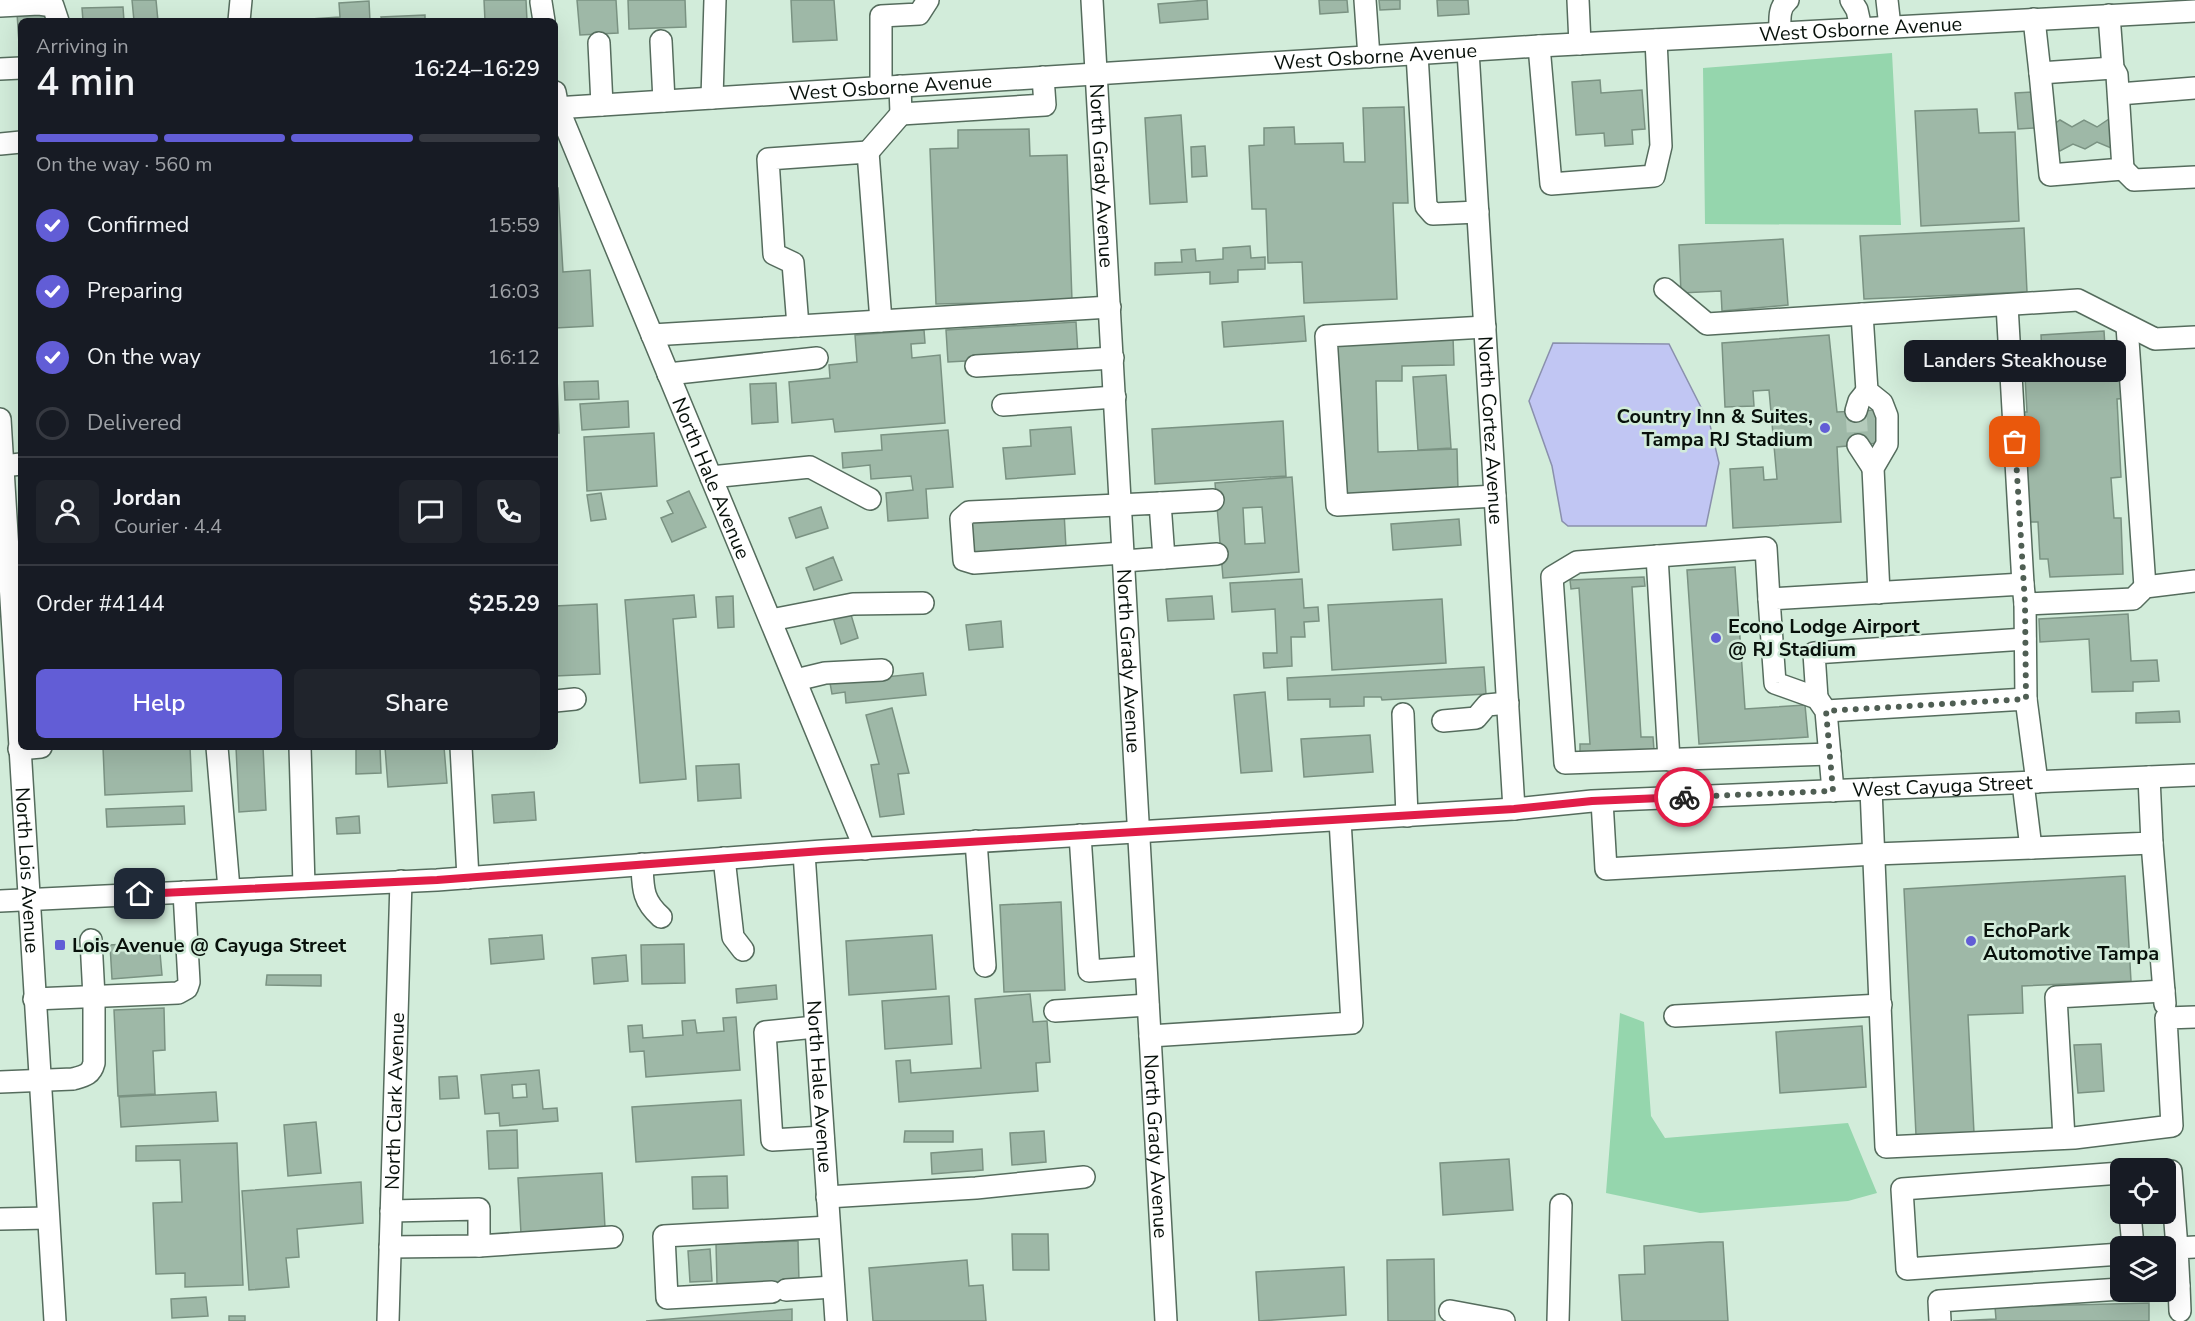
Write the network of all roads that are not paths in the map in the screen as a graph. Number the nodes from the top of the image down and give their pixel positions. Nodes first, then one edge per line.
1 (241, 0) edge
2 (715, 0) edge
3 (928, 0) edge
4 (1092, 0) edge
5 (1365, 0) edge
6 (1578, 0) edge
7 (1851, 0) edge
8 (1887, 0) edge
9 (1786, 1) edge
10 (0, 6) edge
11 (880, 8) edge
12 (2081, 8) edge
13 (2195, 11) edge
14 (2109, 15) junction
15 (57, 18) edge
16 (239, 18) edge
17 (2034, 19) junction
18 (1890, 27) junction
19 (1861, 28) junction
20 (1780, 33) junction
21 (1656, 40) junction
22 (661, 41) dead end
23 (598, 44) dead end
24 (1580, 44) junction
25 (1539, 46) junction
26 (1468, 51) junction
27 (1417, 54) junction
28 (1369, 57) junction
29 (18, 68) edge
30 (2113, 68) junction
31 (0, 69) edge
32 (2040, 73) junction
33 (1097, 74) junction
34 (1043, 77) junction
35 (890, 87) junction
36 (2195, 88) edge
37 (2118, 94) junction
38 (712, 98) junction
39 (664, 101) junction
40 (558, 103) edge
41 (602, 105) junction
42 (558, 108) edge
43 (901, 114) junction
44 (18, 142) edge
45 (0, 144) edge
46 (868, 152) junction
47 (2123, 169) junction
48 (2195, 177) edge
49 (1478, 212) junction
50 (1665, 289) dead end
51 (2007, 305) junction
52 (1110, 307) junction
53 (1862, 314) junction
54 (881, 321) junction
55 (798, 326) junction
56 (2127, 326) junction
57 (1485, 327) junction
58 (652, 335) junction
59 (2195, 337) edge
60 (817, 358) dead end
61 (1113, 358) junction
62 (976, 366) dead end
63 (668, 374) junction
64 (1867, 391) junction
65 (1115, 397) junction
66 (1003, 405) dead end
67 (1856, 411) tunnel mouth
68 (0, 418) edge
69 (1858, 446) tunnel mouth
70 (6, 458) edge
71 (1873, 468) junction
72 (711, 477) junction
73 (1495, 496) junction
74 (870, 499) dead end
75 (1213, 500) dead end
76 (1160, 503) junction
77 (1121, 505) junction
78 (3, 510) edge
79 (1217, 554) dead end
80 (1657, 556) junction
81 (1123, 557) junction
82 (1164, 558) junction
83 (2195, 581) edge
84 (2145, 587) junction
85 (1879, 593) junction
86 (2024, 594) junction
87 (1769, 599) junction
88 (924, 603) dead end
89 (16, 606) edge
90 (771, 620) junction
91 (2025, 639) junction
92 (18, 670) edge
93 (882, 670) dead end
94 (795, 680) junction
95 (2026, 699) junction
96 (1508, 704) junction
97 (1822, 705) junction
98 (1403, 714) dead end
99 (1443, 721) dead end
100 (19, 750) edge
101 (218, 750) edge
102 (300, 750) edge
103 (461, 750) edge
104 (1830, 754) junction
105 (1669, 760) junction
106 (2195, 775) edge
107 (2149, 777) junction
108 (2030, 782) junction
109 (1871, 789) junction
110 (1833, 791) junction
111 (1602, 801) junction
112 (1514, 809) junction
113 (1407, 816) junction
114 (1340, 820) junction
115 (1137, 831) junction
116 (1080, 835) junction
117 (976, 841) junction
118 (2152, 843) junction
119 (2031, 848) junction
120 (865, 849) junction
121 (804, 853) junction
122 (1875, 854) junction
123 (724, 858) junction
124 (642, 864) junction
125 (468, 878) junction
126 (401, 881) junction
127 (304, 886) junction
128 (230, 889) junction
129 (184, 892) junction
130 (28, 899) junction
131 (0, 901) edge
132 (661, 917) dead end
133 (91, 940) dead end
134 (743, 950) dead end
135 (985, 966) dead end
136 (1145, 967) junction
137 (2164, 991) junction
138 (94, 997) junction
139 (34, 999) junction
140 (1148, 1005) junction
141 (1881, 1005) junction
142 (1055, 1011) dead end
143 (1675, 1016) dead end
144 (2195, 1017) edge
145 (2166, 1018) junction
146 (815, 1027) junction
147 (1150, 1036) junction
148 (39, 1080) junction
149 (0, 1082) edge
150 (823, 1137) junction
151 (2064, 1138) junction
152 (2110, 1174) edge
153 (1084, 1177) dead end
154 (827, 1197) junction
155 (2176, 1197) edge
156 (1561, 1205) dead end
157 (391, 1211) junction
158 (48, 1218) junction
159 (0, 1219) edge
160 (829, 1227) junction
161 (612, 1237) dead end
162 (479, 1245) junction
163 (390, 1247) junction
164 (2186, 1248) edge
165 (2110, 1255) edge
166 (2176, 1275) edge
167 (833, 1287) junction
168 (2110, 1290) edge
169 (2176, 1294) edge
170 (1450, 1311) dead end
171 (2186, 1314) edge
172 (48, 1321) edge
173 (55, 1321) edge
174 (388, 1321) edge
175 (836, 1321) edge
176 (1166, 1321) edge
177 (1504, 1321) edge
178 (1557, 1321) edge
179 (1940, 1321) edge

1 - 16 street
2 - 38 street
3 - 11 street
4 - 33 street, North Grady Avenue
5 - 28 street
6 - 24 street
7 - 19 street
8 - 18 street
9 - 20 street
10 - 15 street
11 - 35 street
12 - 14 street, West Osborne Avenue
12 - 17 street, West Osborne Avenue
13 - 14 street, West Osborne Avenue
14 - 30 street
17 - 18 street, West Osborne Avenue
17 - 32 street
18 - 19 street, West Osborne Avenue
19 - 20 street, West Osborne Avenue
20 - 21 street, West Osborne Avenue
21 - 24 street, West Osborne Avenue
21 - 25 street
22 - 39 street
23 - 41 street
24 - 25 street, West Osborne Avenue
25 - 26 street, West Osborne Avenue
26 - 27 street, West Osborne Avenue
26 - 49 street, North Cortez Avenue
27 - 28 street, West Osborne Avenue
27 - 49 street
28 - 33 street, West Osborne Avenue
29 - 31 street
30 - 32 street
30 - 37 street
32 - 47 street
33 - 34 street, West Osborne Avenue
33 - 52 street, North Grady Avenue
34 - 35 street, West Osborne Avenue
34 - 43 street
35 - 38 street, West Osborne Avenue
35 - 43 street
36 - 37 street
37 - 47 street
38 - 39 street, West Osborne Avenue
39 - 41 street, West Osborne Avenue
40 - 41 street, West Osborne Avenue
42 - 58 street, North Hale Avenue
43 - 46 street
44 - 45 street
46 - 54 street
46 - 55 street
47 - 48 street
49 - 57 street, North Cortez Avenue
50 - 53 street
51 - 53 street
51 - 56 street
51 - 86 street
52 - 54 street
52 - 61 street, North Grady Avenue
53 - 64 street
54 - 55 street
55 - 58 street
56 - 59 street
56 - 84 street
57 - 73 street, North Cortez Avenue
57 - 73 street
58 - 63 street, North Hale Avenue
60 - 63 street
61 - 62 street
61 - 65 street, North Grady Avenue
63 - 72 street, North Hale Avenue
64 - 67 street
64 - 71 street
65 - 66 street
65 - 77 street, North Grady Avenue
68 - 70 street, North Lois Avenue
69 - 71 street
70 - 78 street, North Lois Avenue
71 - 85 street
72 - 74 street
72 - 90 street, North Hale Avenue
73 - 96 street, North Cortez Avenue
75 - 76 street
76 - 77 street
76 - 82 street
77 - 81 street, North Grady Avenue
77 - 81 street
78 - 89 street, North Lois Avenue
79 - 82 street
80 - 87 street
80 - 105 street
80 - 105 street
81 - 82 street
81 - 115 street, North Grady Avenue
83 - 84 street
84 - 86 street
85 - 86 street
85 - 87 street
86 - 91 street
87 - 97 street
88 - 90 street
89 - 92 street, North Lois Avenue
90 - 94 street, North Hale Avenue
91 - 95 street
91 - 97 street
93 - 94 street
94 - 120 street, North Hale Avenue
95 - 97 street
95 - 108 street
96 - 99 street
96 - 112 street, North Cortez Avenue
97 - 104 street
98 - 113 street
100 - 130 street, North Lois Avenue
101 - 128 street
102 - 127 street
103 - 125 street
104 - 105 street
104 - 110 street
106 - 107 street, West Cayuga Street
107 - 108 street, West Cayuga Street
107 - 118 street
108 - 109 street, West Cayuga Street
108 - 119 street
109 - 110 street, West Cayuga Street
109 - 122 street
110 - 111 street, West Cayuga Street
111 - 112 street, West Cayuga Street
111 - 122 street
112 - 113 street, West Cayuga Street
113 - 114 street, West Cayuga Street
114 - 115 street, West Cayuga Street
114 - 147 street
115 - 116 street, West Cayuga Street
115 - 136 street, North Grady Avenue
116 - 117 street, West Cayuga Street
116 - 136 street
117 - 120 street, West Cayuga Street
117 - 135 street
118 - 119 street
118 - 137 street
119 - 122 street
120 - 121 street, West Cayuga Street
121 - 123 street, West Cayuga Street
121 - 146 street, North Hale Avenue
122 - 141 street
123 - 124 street, West Cayuga Street
123 - 134 street
124 - 125 street, West Cayuga Street
124 - 132 street
125 - 126 street, West Cayuga Street
126 - 127 street, West Cayuga Street
126 - 157 street, North Clark Avenue
127 - 128 street, West Cayuga Street
128 - 129 street, West Cayuga Street
129 - 130 street, West Cayuga Street
129 - 138 street
130 - 131 street, West Cayuga Street
130 - 139 street, North Lois Avenue
133 - 138 street
136 - 140 street, North Grady Avenue
137 - 145 street
137 - 151 street
138 - 139 street
138 - 148 street
139 - 148 street, North Lois Avenue
140 - 142 street
140 - 147 street, North Grady Avenue
141 - 143 street
141 - 151 street
144 - 145 street
145 - 151 street
146 - 150 street, North Hale Avenue
146 - 150 street
147 - 176 street, North Grady Avenue
148 - 149 street
148 - 158 street, North Lois Avenue
150 - 154 street, North Hale Avenue
152 - 165 street
153 - 154 street
154 - 160 street, North Hale Avenue
155 - 164 street
156 - 178 street
157 - 162 street
157 - 163 street, North Clark Avenue
158 - 159 street
158 - 173 street, North Lois Avenue
160 - 167 street, North Hale Avenue
160 - 167 street
161 - 162 street
162 - 163 street
163 - 174 street, North Clark Avenue
164 - 166 street
167 - 175 street, North Hale Avenue
168 - 179 street
169 - 171 street
170 - 177 street
172 - 173 street

